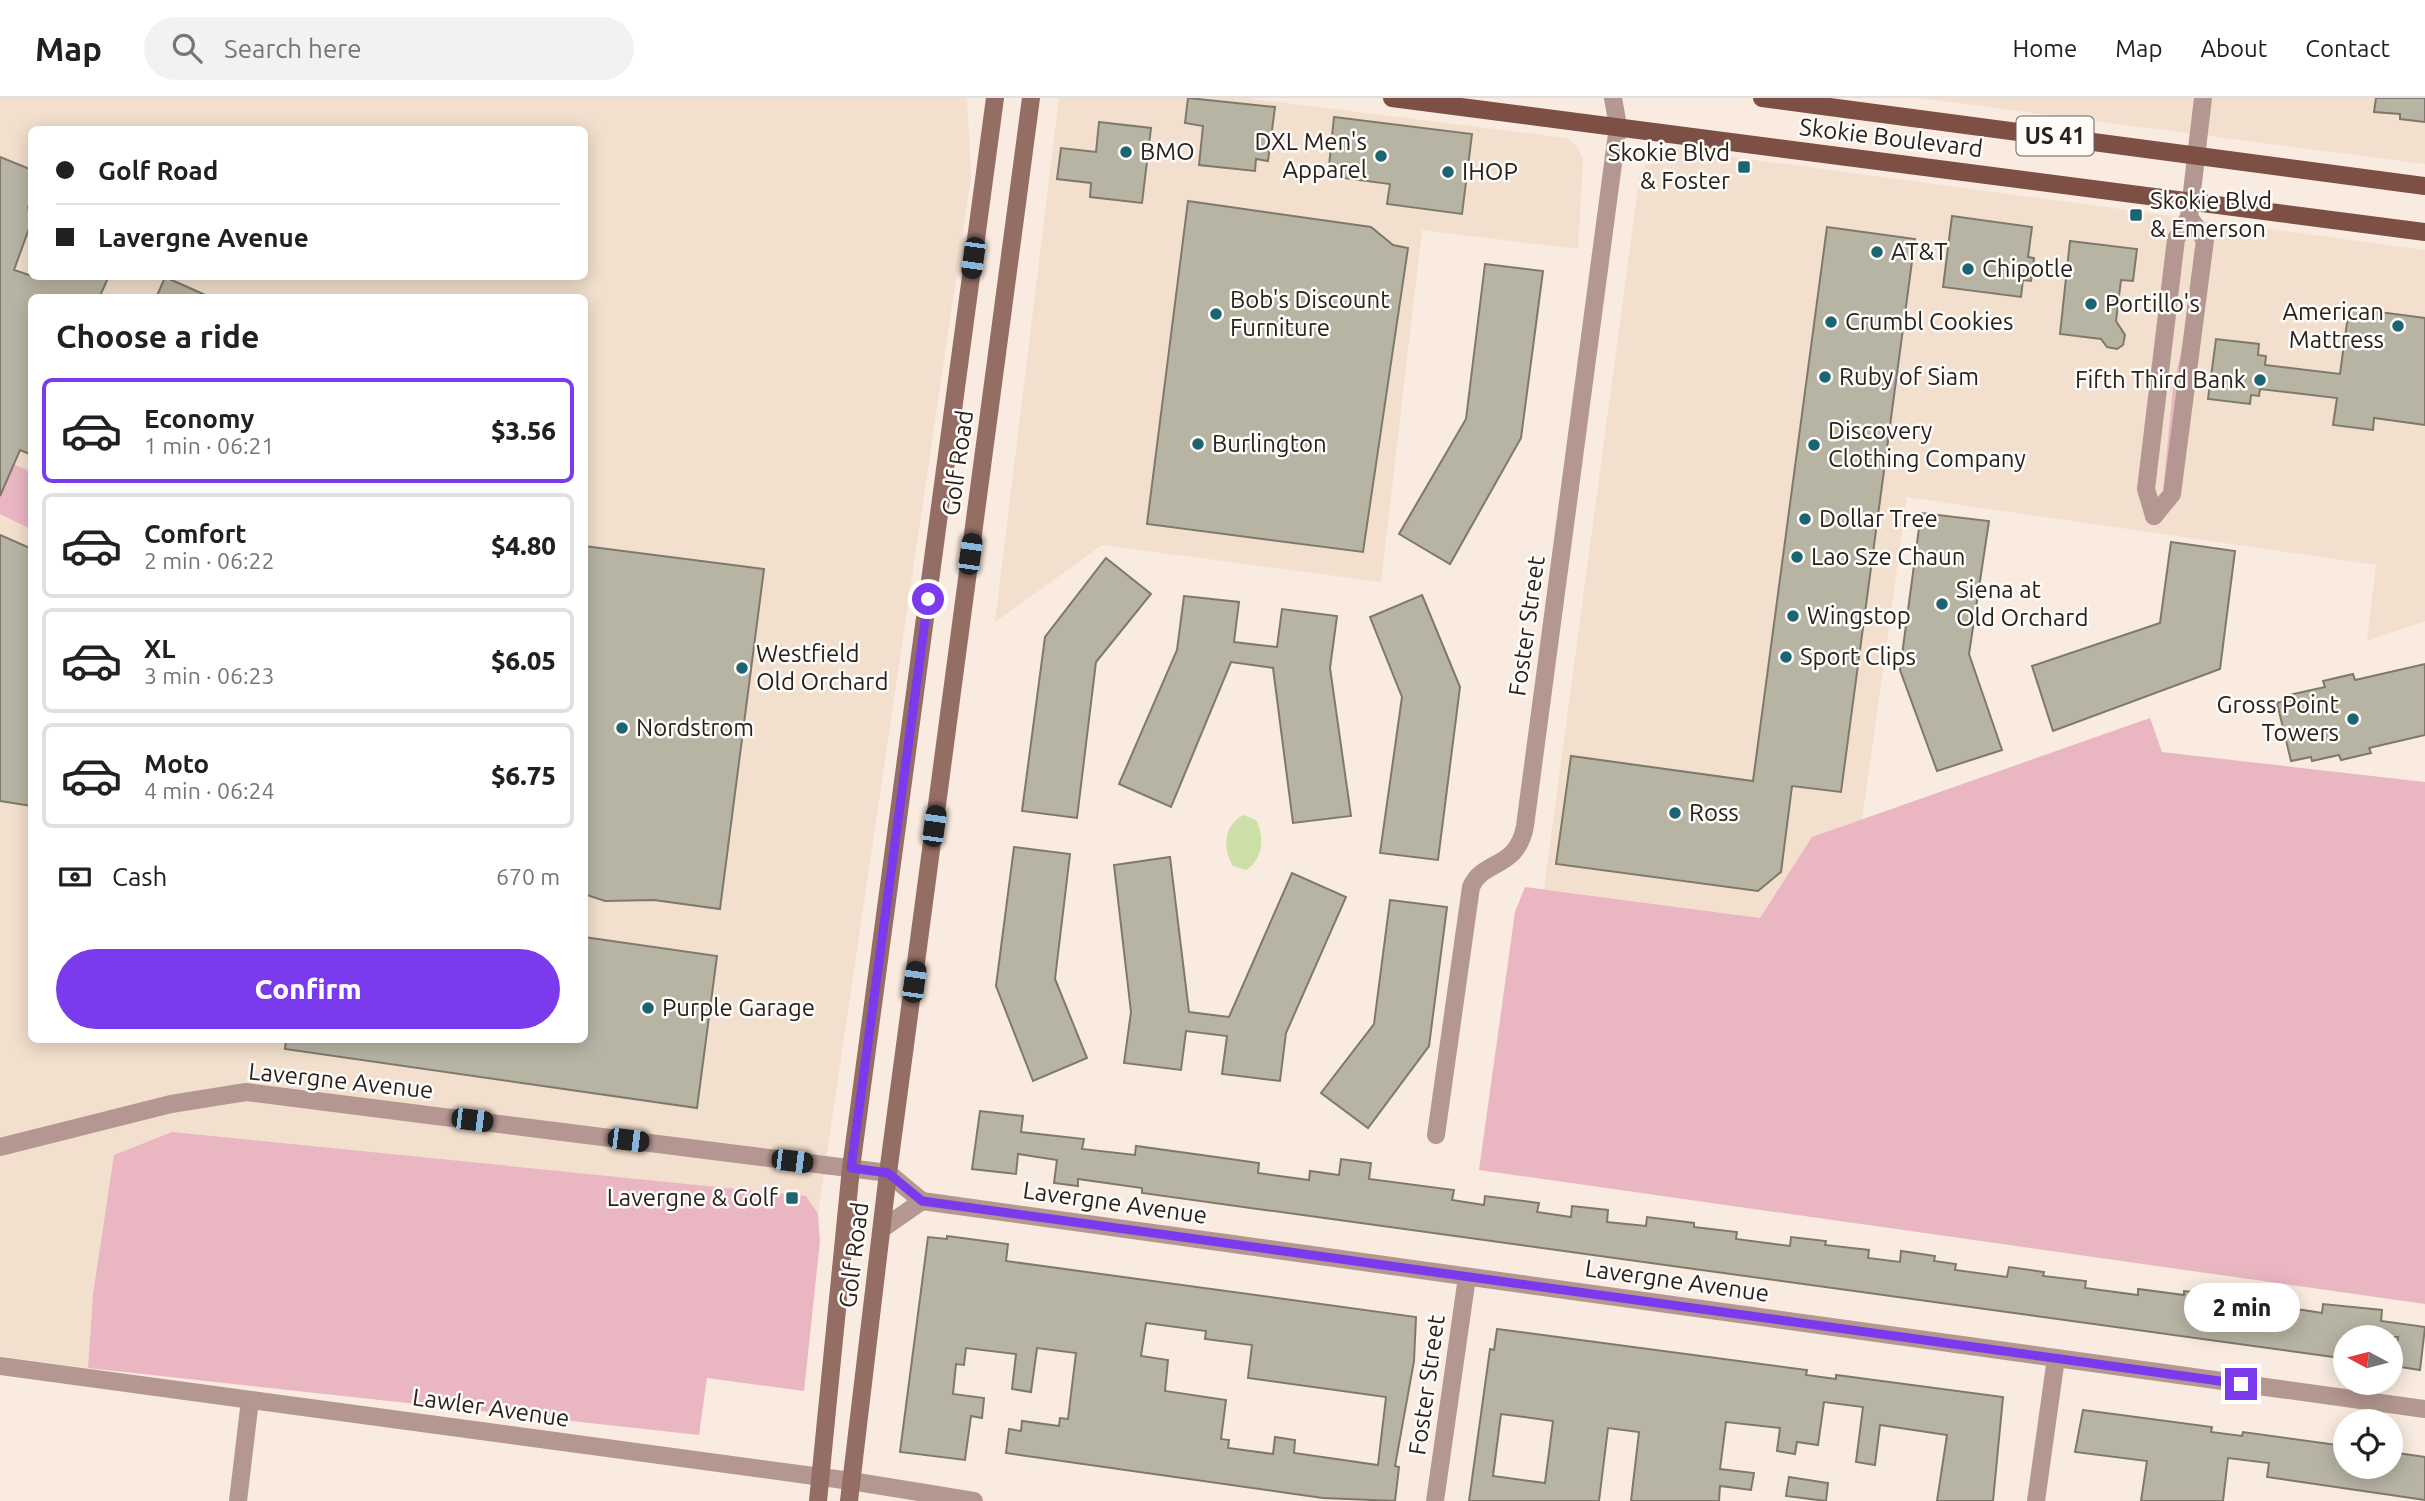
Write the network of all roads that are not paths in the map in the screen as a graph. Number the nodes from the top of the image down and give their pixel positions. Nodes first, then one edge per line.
1 (995, 98) edge
2 (1031, 98) edge
3 (1392, 98) edge
4 (1614, 98) edge
5 (1762, 98) edge
6 (2203, 98) edge
7 (1618, 126) junction
8 (2197, 155) junction
9 (2425, 186) edge
10 (2190, 209) junction
11 (2425, 232) edge
12 (1436, 1135) dead end
13 (0, 1147) edge
14 (851, 1168) junction
15 (888, 1173) junction
16 (922, 1201) junction
17 (882, 1229) junction
18 (1467, 1277) junction
19 (2056, 1358) junction
20 (0, 1366) edge
21 (250, 1400) junction
22 (2425, 1409) edge
23 (821, 1477) junction
24 (852, 1481) junction
25 (238, 1501) edge
26 (818, 1501) edge
27 (849, 1501) edge
28 (974, 1501) edge
29 (1435, 1501) edge
30 (2036, 1501) edge

1 - 14 main road, Golf Road
2 - 15 main road, Golf Road
3 - 7 main road, Skokie Boulevard / US 41
4 - 7 street, Foster Street
5 - 8 main road, Skokie Boulevard / US 41
6 - 8 street
7 - 10 main road, Skokie Boulevard / US 41
7 - 12 street, Foster Street
8 - 9 main road, Skokie Boulevard / US 41
8 - 10 street
10 - 10 street
10 - 11 main road, Skokie Boulevard / US 41
13 - 14 street, Lavergne Avenue
14 - 15 street, Lavergne Avenue
14 - 23 main road, Golf Road
15 - 16 street
15 - 17 main road, Golf Road
16 - 17 street
16 - 18 street, Lavergne Avenue
17 - 24 main road, Golf Road
18 - 19 street, Lavergne Avenue
18 - 29 street, Foster Street
19 - 22 street, Lavergne Avenue
19 - 30 street
20 - 21 street, Lawler Avenue
21 - 23 street, Lawler Avenue
21 - 25 street
23 - 24 street, Lawler Avenue
23 - 26 main road, Golf Road
24 - 27 main road, Golf Road
24 - 28 street, Lawler Avenue

